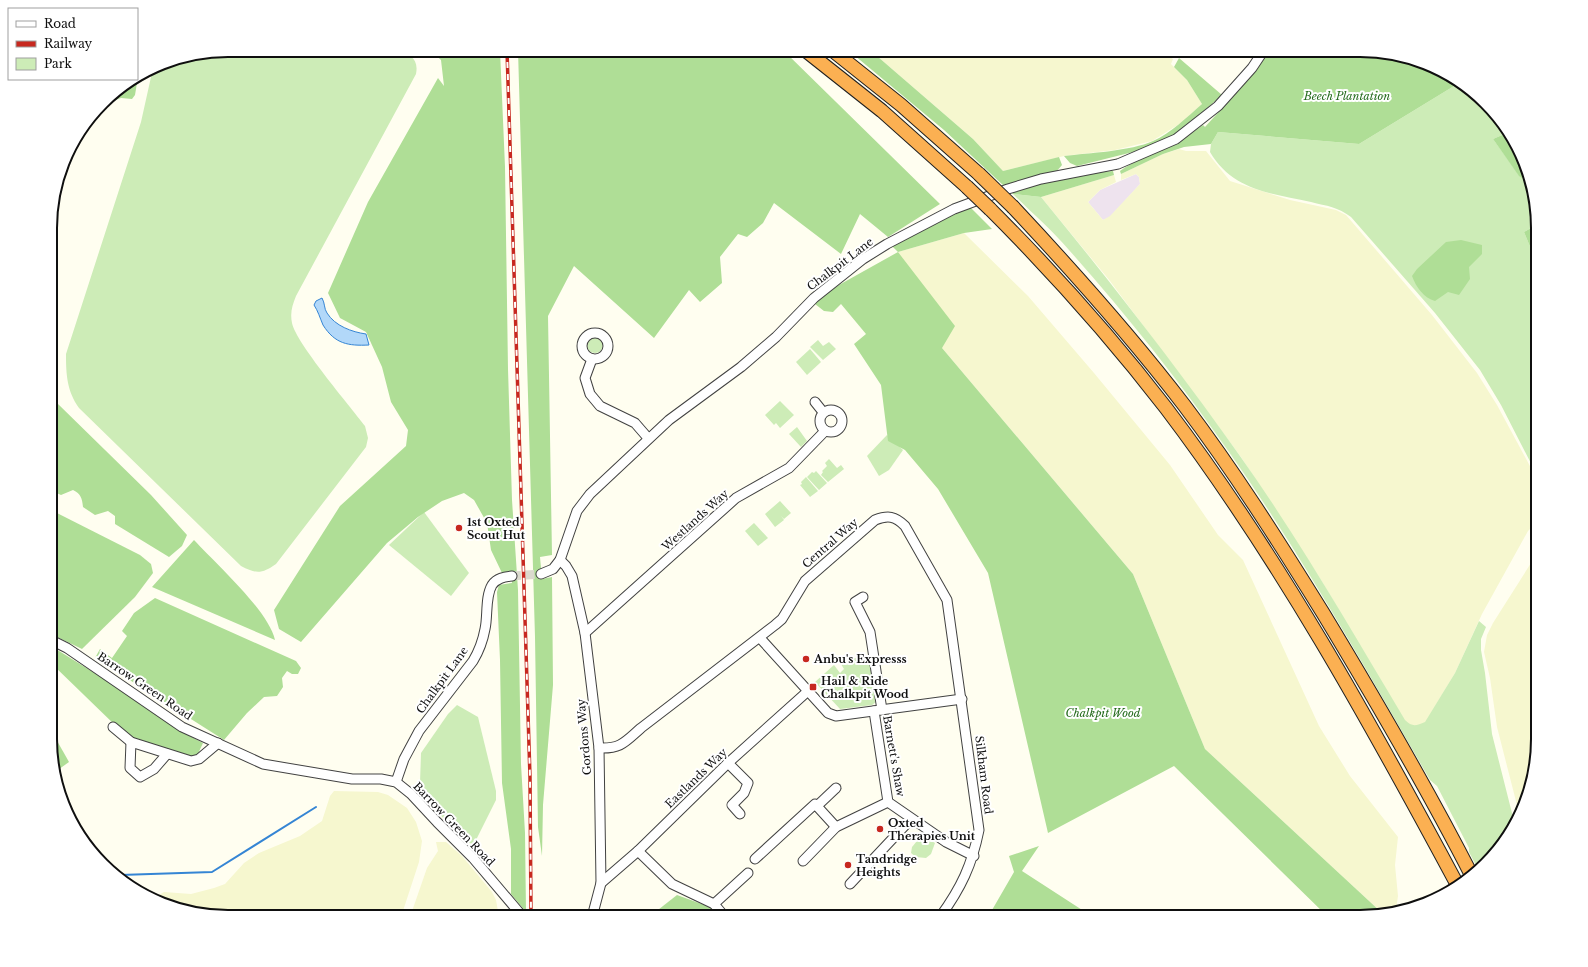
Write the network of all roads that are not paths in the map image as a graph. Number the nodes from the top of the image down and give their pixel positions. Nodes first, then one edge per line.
1 (814, 57) edge
2 (841, 57) edge
3 (1259, 57) edge
4 (592, 359) dead end
5 (815, 402) dead end
6 (823, 412) junction
7 (825, 430) junction
8 (648, 438) junction
9 (560, 560) junction
10 (541, 574) tunnel mouth
11 (512, 576) tunnel mouth
12 (863, 597) dead end
13 (585, 633) junction
14 (760, 638) junction
15 (57, 643) edge
16 (808, 691) junction
17 (962, 699) junction
18 (878, 710) junction
19 (113, 727) dead end
20 (132, 742) junction
21 (218, 744) junction
22 (599, 748) junction
23 (167, 754) junction
24 (728, 763) junction
25 (396, 782) junction
26 (836, 788) dead end
27 (888, 802) junction
28 (817, 806) junction
29 (740, 814) dead end
30 (910, 819) junction
31 (836, 827) junction
32 (638, 851) junction
33 (974, 856) junction
34 (755, 859) dead end
35 (803, 861) dead end
36 (1469, 871) edge
37 (748, 873) dead end
38 (1455, 881) edge
39 (601, 883) junction
40 (850, 884) dead end
41 (714, 904) junction
42 (517, 910) edge
43 (594, 910) edge
44 (719, 910) edge
45 (944, 910) edge

1 - 38 highway, bridge
2 - 36 highway, bridge
3 - 8 street, Chalkpit Lane
4 - 8 street
5 - 6 street
6 - 7 street
6 - 7 street
7 - 13 street, Westlands Way
8 - 9 street, Chalkpit Lane
9 - 10 street
9 - 13 street, Gordons Way
11 - 25 street, Chalkpit Lane
12 - 18 street, Barnett's Shaw
13 - 22 street, Gordons Way
14 - 16 street
14 - 17 street, Central Way
14 - 22 street, Central Way
15 - 21 street, Barrow Green Road
16 - 18 street
16 - 24 street, Eastlands Way
17 - 18 street
17 - 33 street, Silkham Road
18 - 27 street, Barnett's Shaw
19 - 20 street
20 - 23 street
20 - 23 street
21 - 23 street
21 - 25 street, Barrow Green Road
22 - 39 street, Gordons Way
24 - 29 street
24 - 32 street, Eastlands Way
25 - 42 street, Barrow Green Road
26 - 28 street
27 - 30 street, Barnett's Shaw
27 - 31 street
28 - 31 street
28 - 34 street
30 - 33 street, Barnett's Shaw
30 - 40 street
31 - 35 street
32 - 39 street, Eastlands Way
32 - 41 street
33 - 45 street, Silkham Road
37 - 41 street
39 - 43 street, Gordons Way
41 - 44 street

